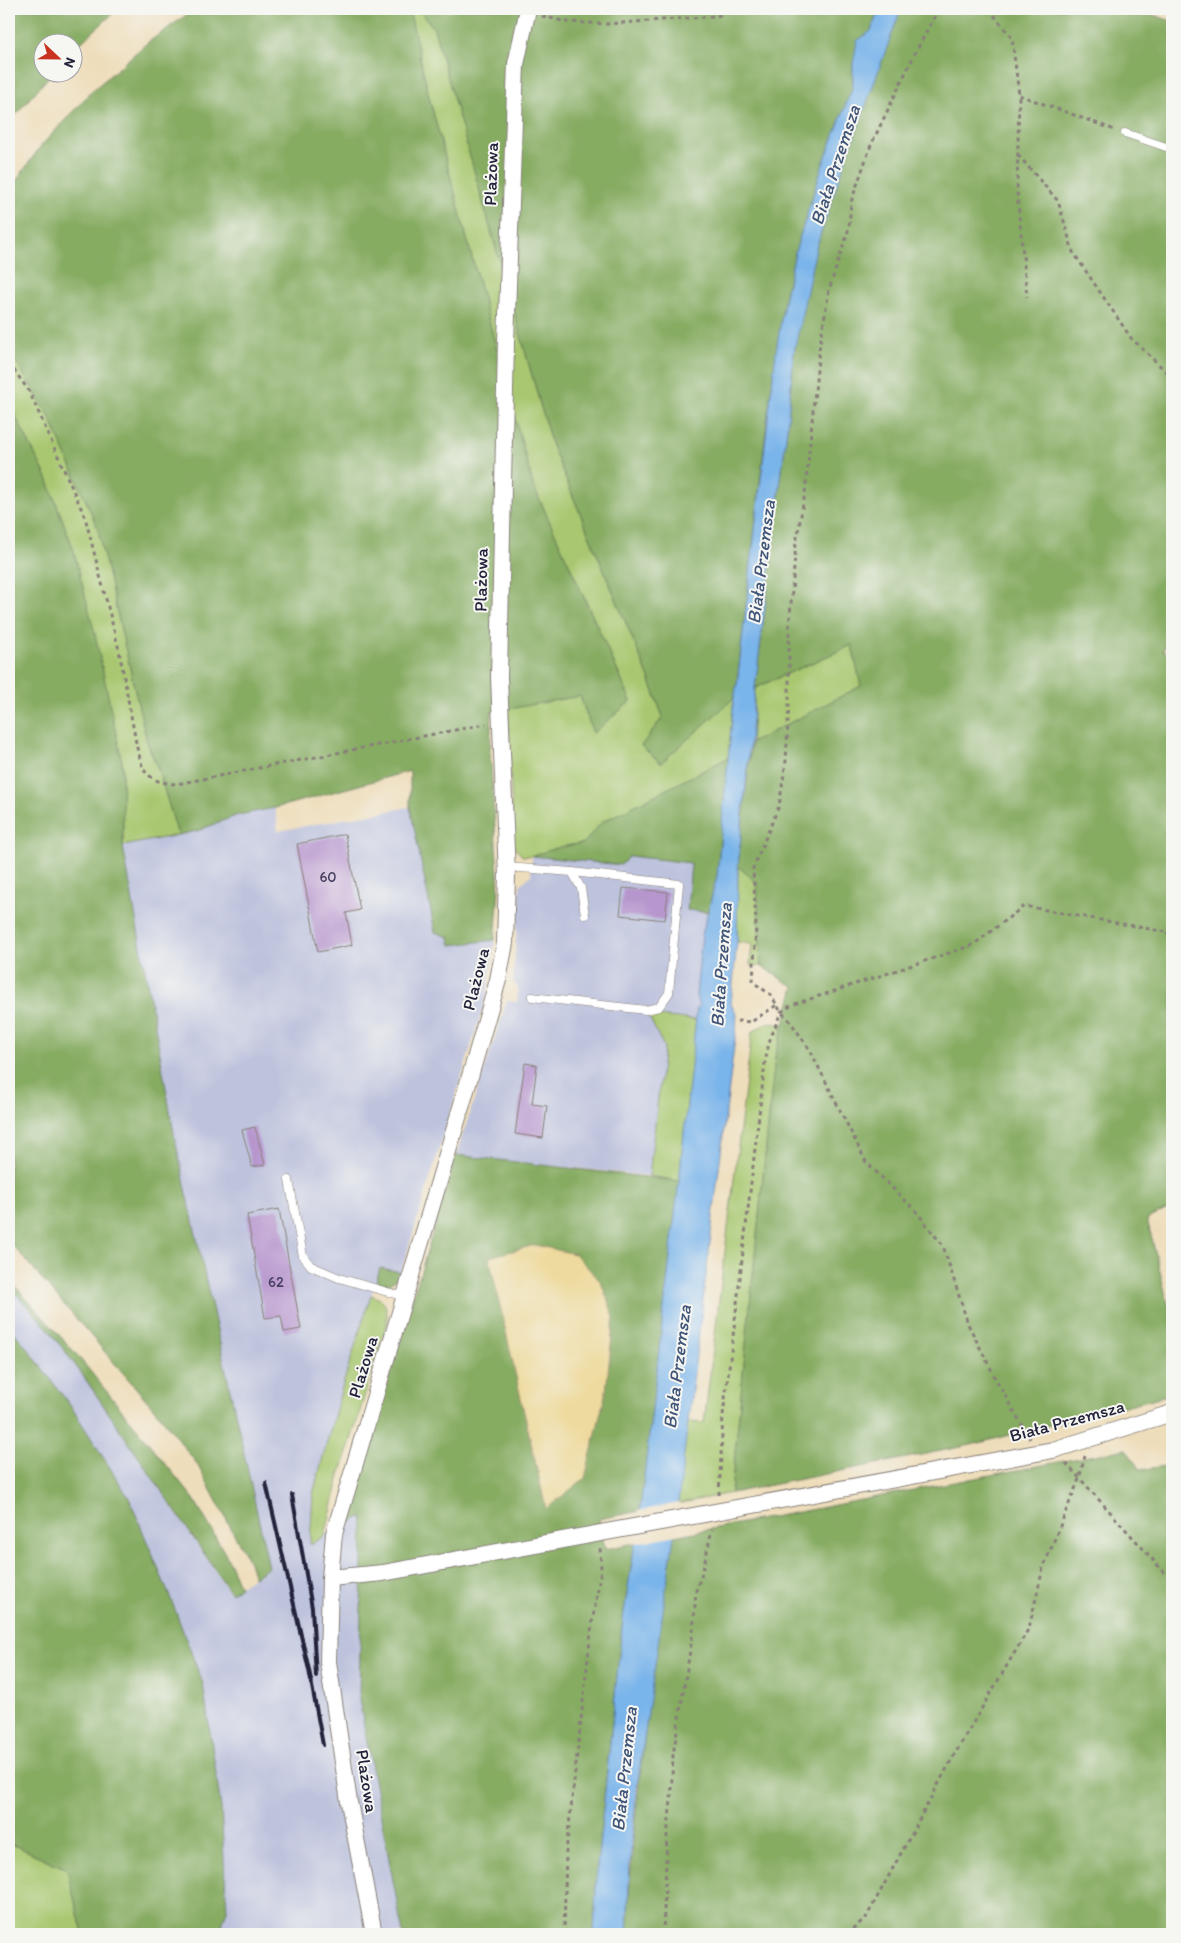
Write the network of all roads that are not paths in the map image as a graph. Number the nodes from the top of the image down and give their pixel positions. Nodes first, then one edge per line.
1 (527, 11) edge
2 (1125, 133) road end
3 (1172, 149) edge
4 (507, 867) junction
5 (572, 872) junction
6 (585, 915) dead end
7 (532, 997) dead end
8 (290, 1180) dead end
9 (405, 1298) junction
10 (1172, 1413) edge
11 (330, 1578) junction
12 (374, 1934) edge

1 - 4 street, Plażowa
2 - 3 lane
4 - 5 lane
4 - 9 street, Plażowa
5 - 6 lane
5 - 7 lane
8 - 9 lane
9 - 11 street, Plażowa
10 - 11 street, Biała Przemsza
11 - 12 street, Plażowa

